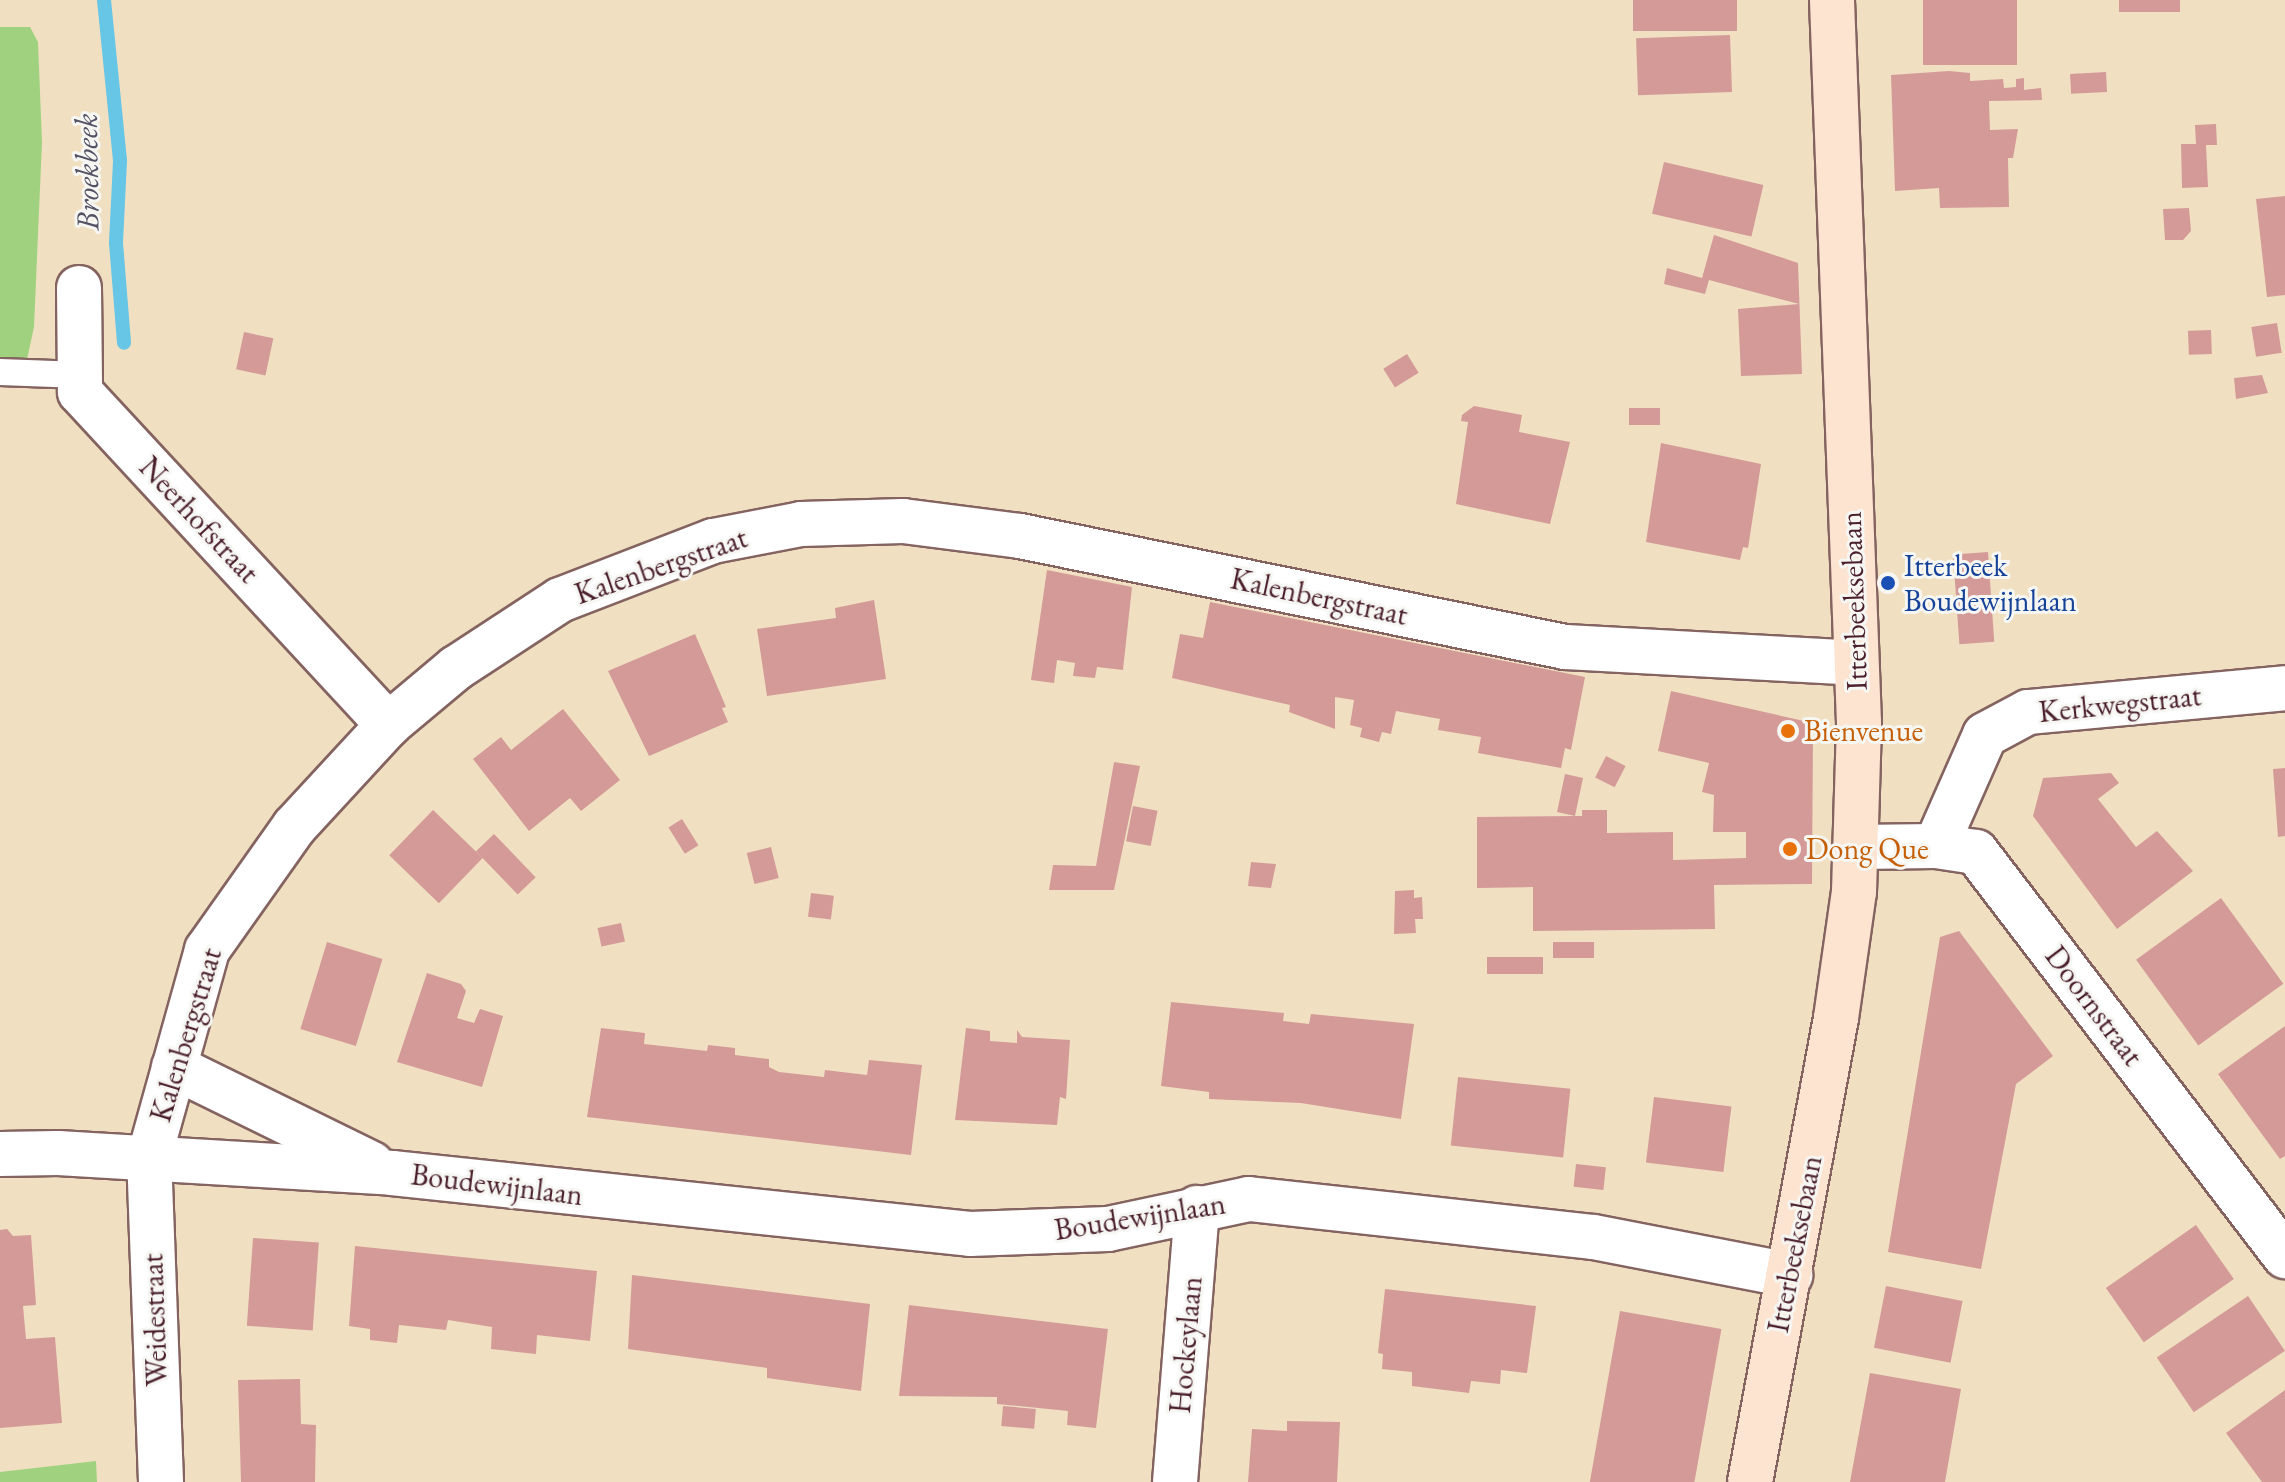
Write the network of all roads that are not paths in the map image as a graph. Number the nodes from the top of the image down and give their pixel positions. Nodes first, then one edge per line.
1 (1832, 0) edge
2 (79, 288) dead end
3 (0, 372) edge
4 (81, 375) junction
5 (1856, 663) junction
6 (2285, 688) edge
7 (388, 725) junction
8 (1936, 846) junction
9 (1856, 847) junction
10 (174, 1067) junction
11 (0, 1154) edge
12 (149, 1158) junction
13 (392, 1173) junction
14 (1197, 1208) junction
15 (2285, 1256) edge
16 (1790, 1275) junction
17 (161, 1482) edge
18 (1175, 1482) edge
19 (1750, 1482) edge

1 - 5 main road, Itterbeeksebaan
2 - 4 street, Neerhofstraat
3 - 4 lane
4 - 7 street, Neerhofstraat
5 - 7 street, Kalenbergstraat
5 - 9 main road, Itterbeeksebaan
6 - 8 street, Kerkwegstraat
7 - 10 street, Kalenbergstraat
8 - 9 street, Doornstraat
8 - 15 street, Doornstraat
9 - 16 main road, Itterbeeksebaan
10 - 12 street, Kalenbergstraat
10 - 13 street, Boudewijnlaan
11 - 12 street, Kalenbergstraat
12 - 13 street, Boudewijnlaan
12 - 17 street, Weidestraat
13 - 14 street, Boudewijnlaan
14 - 16 street, Boudewijnlaan
14 - 18 street, Hockeylaan
16 - 19 main road, Itterbeeksebaan

